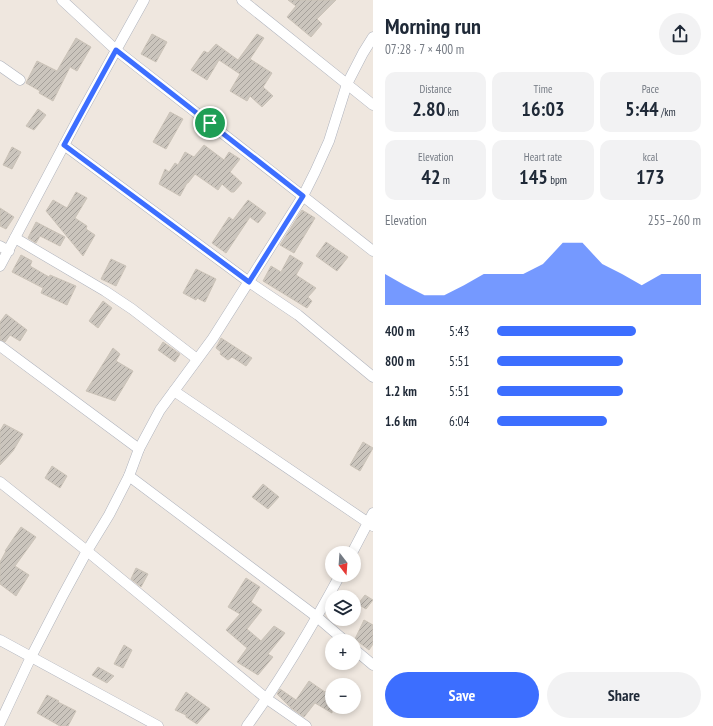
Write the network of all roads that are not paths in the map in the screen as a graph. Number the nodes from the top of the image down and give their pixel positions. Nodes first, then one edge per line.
1 (62, 0) edge
2 (144, 0) edge
3 (242, 0) edge
4 (373, 37) edge
5 (116, 50) junction
6 (0, 66) edge
7 (20, 80) dead end
8 (348, 84) junction
9 (373, 105) edge
10 (64, 145) junction
11 (303, 196) junction
12 (15, 238) junction
13 (4, 248) edge
14 (373, 251) edge
15 (0, 266) edge
16 (249, 282) junction
17 (0, 346) edge
18 (197, 359) junction
19 (373, 377) edge
20 (174, 391) junction
21 (139, 450) junction
22 (129, 476) junction
23 (0, 482) edge
24 (371, 521) edge
25 (356, 546) edge
26 (87, 551) junction
27 (336, 582) edge
28 (317, 617) junction
29 (337, 634) edge
30 (0, 640) edge
31 (361, 654) edge
32 (31, 657) junction
33 (373, 665) edge
34 (267, 699) junction
35 (0, 723) edge
36 (158, 726) edge
37 (247, 726) edge
38 (306, 726) edge

1 - 5 street
2 - 5 street
3 - 8 street
4 - 8 street
5 - 10 street
5 - 11 street
6 - 7 street
8 - 9 street
8 - 11 street
10 - 12 street
10 - 16 street
11 - 14 street
11 - 16 street
12 - 13 street
12 - 18 street
13 - 15 street
16 - 18 street
16 - 19 street
17 - 21 street
18 - 20 street
20 - 21 street
20 - 24 street
21 - 22 street
22 - 26 street
22 - 28 street
23 - 26 street
24 - 25 street
26 - 32 street
26 - 34 street
27 - 28 street
28 - 29 street
28 - 34 street
30 - 32 street
31 - 33 street
32 - 35 street
32 - 36 street
34 - 37 street
34 - 38 street

